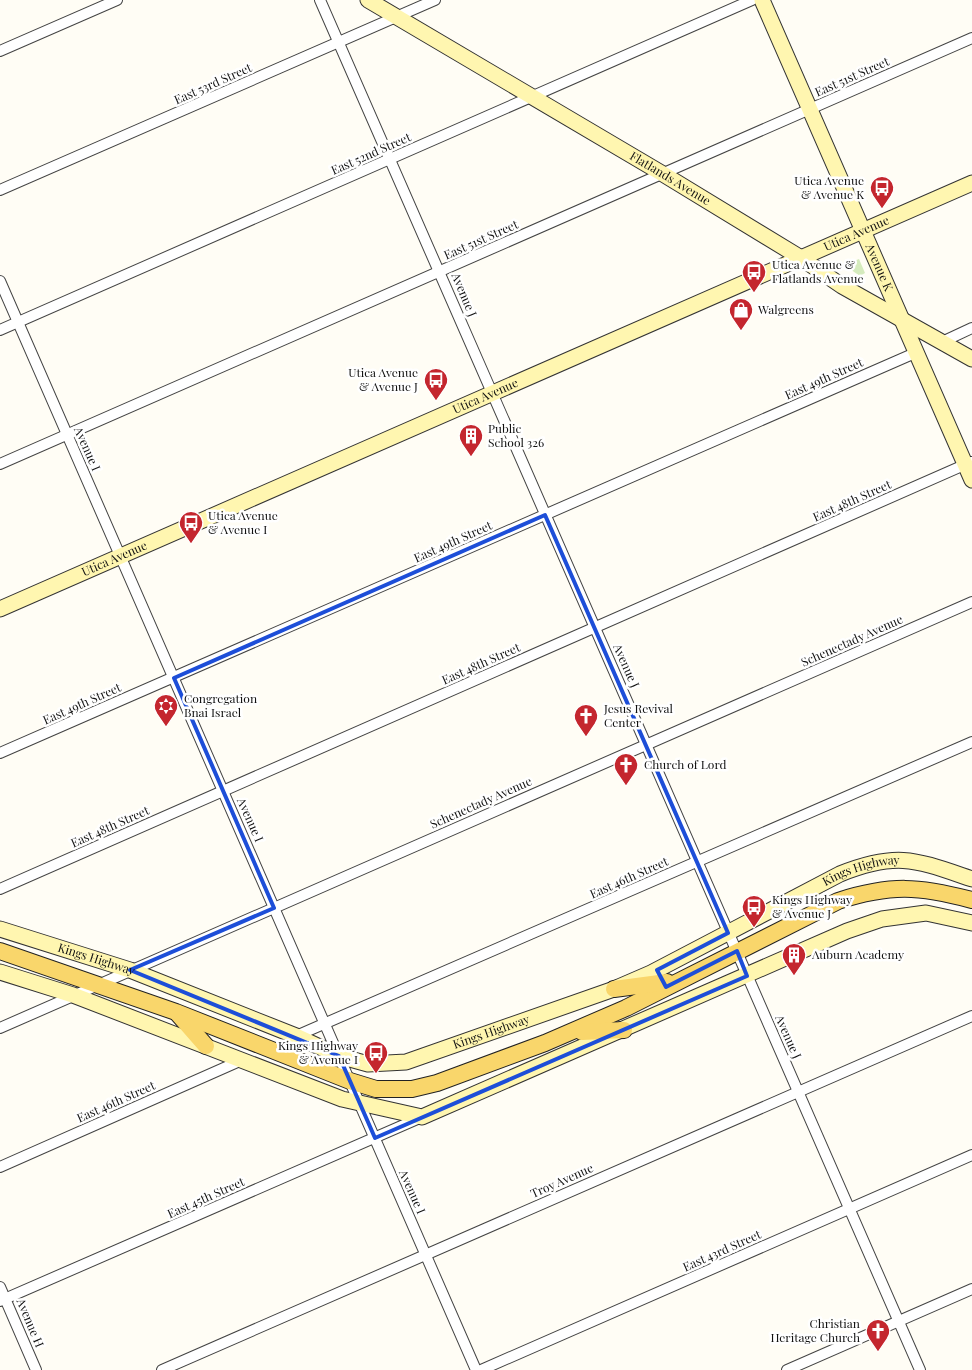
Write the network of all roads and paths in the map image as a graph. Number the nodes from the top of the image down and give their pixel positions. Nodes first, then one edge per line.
1 (117, 0) edge
2 (320, 0) edge
3 (368, 0) edge
4 (435, 0) edge
5 (752, 0) edge
6 (762, 0) edge
7 (396, 17) junction
8 (972, 38) edge
9 (338, 42) junction
10 (0, 51) edge
11 (532, 96) junction
12 (809, 110) junction
13 (390, 159) junction
14 (663, 174) junction
15 (972, 183) edge
16 (0, 190) edge
17 (864, 230) junction
18 (801, 258) junction
19 (440, 272) junction
20 (0, 281) edge
21 (902, 321) junction
22 (18, 322) junction
23 (972, 328) edge
24 (0, 330) edge
25 (942, 342) junction
26 (916, 353) junction
27 (972, 359) edge
28 (493, 393) junction
29 (67, 435) junction
30 (0, 464) edge
31 (969, 464) edge
32 (972, 480) edge
33 (545, 515) junction
34 (120, 556) junction
35 (972, 602) edge
36 (0, 609) edge
37 (595, 628) junction
38 (174, 678) junction
39 (972, 742) edge
40 (646, 744) junction
41 (0, 753) edge
42 (223, 790) junction
43 (697, 862) junction
44 (972, 879) edge
45 (0, 889) edge
46 (972, 900) edge
47 (274, 908) junction
48 (972, 923) edge
49 (0, 929) edge
50 (728, 932) junction
51 (0, 944) edge
52 (0, 951) edge
53 (737, 951) junction
54 (17, 956) junction
55 (130, 970) junction
56 (0, 972) edge
57 (747, 976) junction
58 (679, 980) junction
59 (98, 984) junction
60 (614, 989) junction
61 (73, 995) junction
62 (176, 1012) junction
63 (972, 1016) edge
64 (325, 1024) junction
65 (0, 1028) edge
66 (624, 1030) junction
67 (569, 1032) junction
68 (296, 1036) junction
69 (206, 1046) junction
70 (339, 1056) junction
71 (242, 1060) junction
72 (350, 1081) junction
73 (798, 1092) junction
74 (360, 1104) junction
75 (422, 1117) junction
76 (375, 1138) junction
77 (972, 1155) edge
78 (0, 1167) edge
79 (850, 1209) junction
80 (426, 1254) junction
81 (0, 1287) edge
82 (972, 1289) edge
83 (3, 1300) edge
84 (899, 1321) junction
85 (36, 1370) edge
86 (162, 1370) edge
87 (476, 1370) edge
88 (481, 1370) edge
89 (787, 1370) edge
90 (920, 1370) edge

1 - 10 street
2 - 9 street, Avenue J
3 - 7 street, Flatlands Avenue
4 - 7 street, East 53rd Street
5 - 11 street, East 52nd Street
6 - 12 street, Avenue K
7 - 9 street, East 53rd Street
7 - 11 street, Flatlands Avenue
8 - 12 street, East 51st Street
9 - 13 street, Avenue J
9 - 16 street, East 53rd Street
11 - 13 street, East 52nd Street
11 - 14 street, Flatlands Avenue
12 - 14 street, East 51st Street
12 - 17 street, Avenue K
13 - 19 street, Avenue J
13 - 22 street, East 52nd Street
14 - 18 street, Flatlands Avenue
14 - 19 street, East 51st Street
15 - 17 street, Utica Avenue
17 - 18 street, Utica Avenue
17 - 21 street, Avenue K
18 - 21 street, Flatlands Avenue
18 - 28 street, Utica Avenue
19 - 28 street, Avenue J
19 - 29 street, East 51st Street
20 - 22 street, Avenue I
21 - 25 street, Flatlands Avenue
21 - 26 street, Avenue K
22 - 24 street, East 52nd Street
22 - 29 street, Avenue I
23 - 25 street
25 - 27 street, Flatlands Avenue
26 - 31 street, Avenue K
26 - 33 street, East 49th Street
28 - 33 street, Avenue J
28 - 34 street, Utica Avenue
29 - 30 street, East 51st Street
29 - 34 street, Avenue I
31 - 32 street, Avenue K
31 - 37 street, East 48th Street
33 - 37 street, Avenue J
33 - 38 street, East 49th Street
34 - 36 street, Utica Avenue
34 - 38 street, Avenue I
35 - 40 street, Schenectady Avenue
37 - 40 street, Avenue J
37 - 42 street, East 48th Street
38 - 41 street, East 49th Street
38 - 42 street, Avenue I
39 - 43 street, East 46th Street
40 - 43 street, Avenue J
40 - 47 street, Schenectady Avenue
42 - 45 street, East 48th Street
42 - 47 street, Avenue I
43 - 50 street, Avenue J
43 - 64 street, East 46th Street
44 - 50 street, Kings Highway
46 - 53 main road, Kings Highway
47 - 55 street, Schenectady Avenue
47 - 64 street, Avenue I
48 - 57 street
49 - 55 street, Kings Highway
50 - 53 street, Avenue J
50 - 60 street, Kings Highway
51 - 54 main road
52 - 54 main road, Kings Highway
53 - 57 street, Avenue J
53 - 58 main road, Kings Highway
54 - 59 main road, Kings Highway
55 - 59 street, Schenectady Avenue
55 - 68 street, Kings Highway
56 - 61 street
57 - 66 street
57 - 73 street, Avenue J
58 - 60 main road
58 - 67 main road, Kings Highway
59 - 61 street, Schenectady Avenue
59 - 62 main road, Kings Highway
60 - 70 street, Kings Highway
61 - 65 street, Schenectady Avenue
61 - 69 street
62 - 69 main road
62 - 72 main road, Kings Highway
63 - 73 street, Troy Avenue
64 - 68 street, East 46th Street
64 - 70 street, Avenue I
66 - 67 main road
66 - 75 street
67 - 72 main road, Kings Highway
68 - 70 street, Kings Highway
69 - 71 street
70 - 72 street, Avenue I
71 - 74 street
71 - 78 street, East 46th Street
72 - 74 street, Avenue I
73 - 79 street, Avenue J
73 - 80 street, Troy Avenue
74 - 75 street
74 - 76 street, Avenue I
75 - 76 street, East 45th Street
76 - 80 street, Avenue I
76 - 83 street, East 45th Street
77 - 79 street, East 43rd Street
79 - 84 street, Avenue J
79 - 88 street, East 43rd Street
80 - 86 street, Troy Avenue
80 - 87 street, Avenue I
81 - 83 street, Avenue H
82 - 84 street
83 - 85 street, Avenue H
84 - 89 street
84 - 90 street, Avenue J

